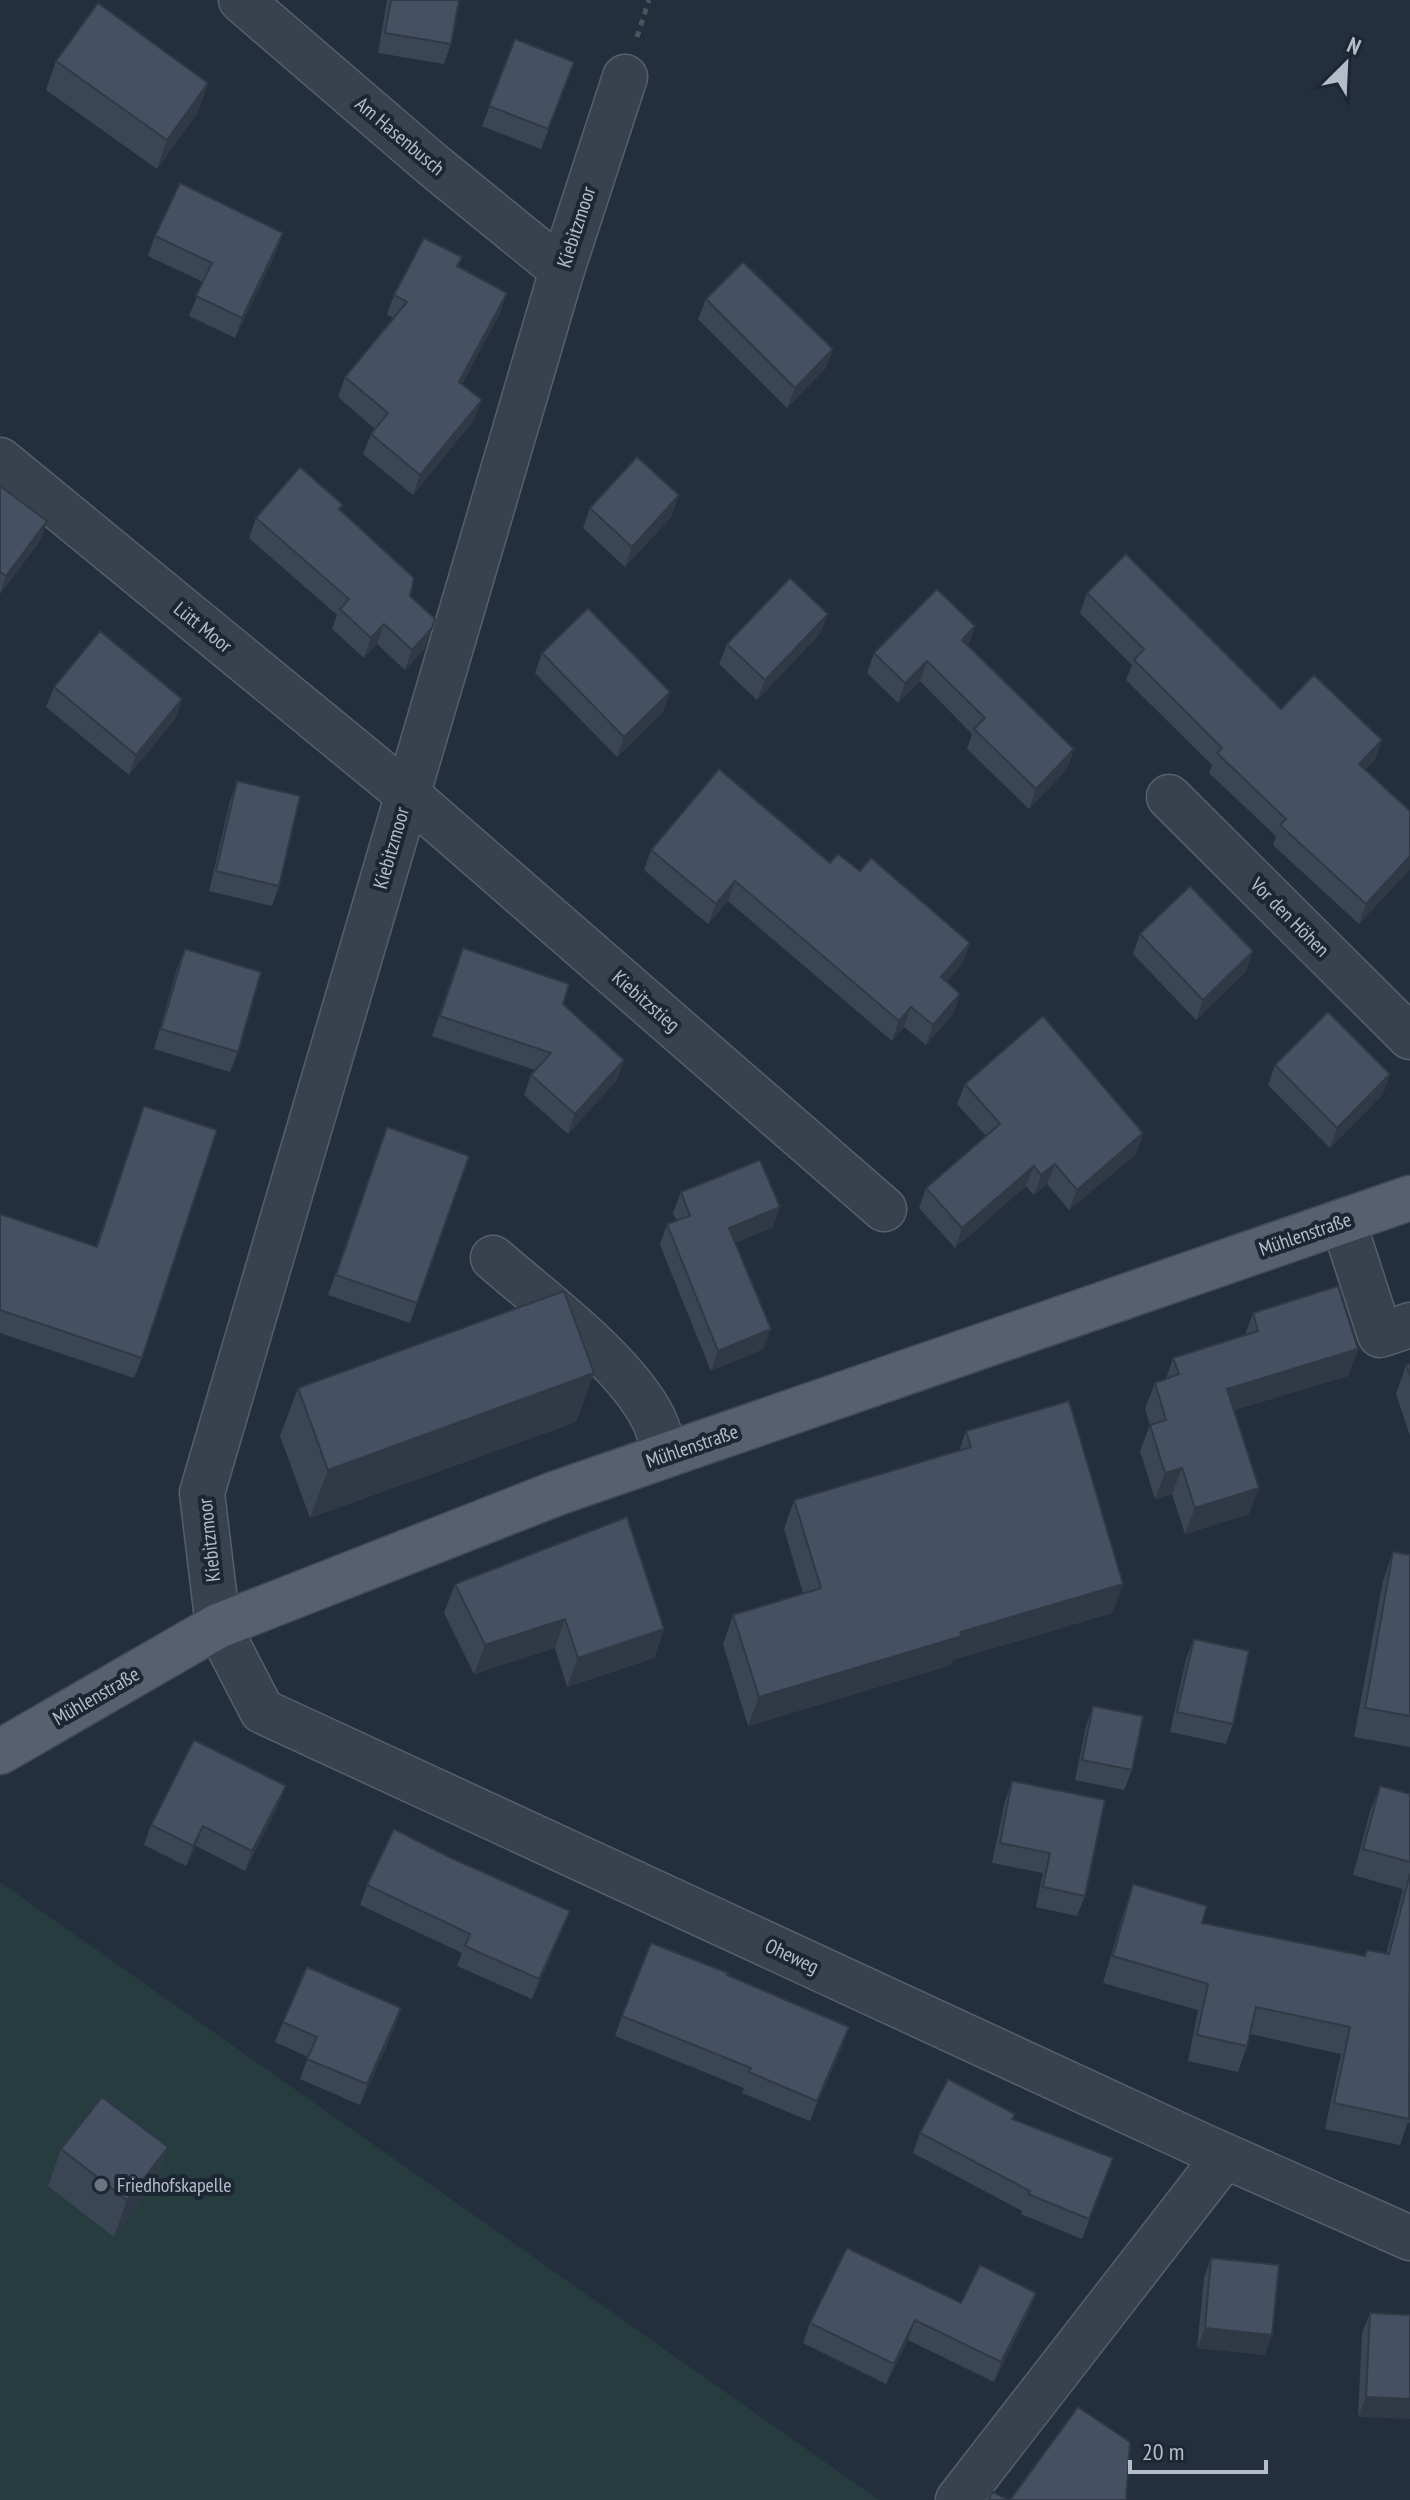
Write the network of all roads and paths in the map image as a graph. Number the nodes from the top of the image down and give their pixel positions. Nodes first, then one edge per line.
1 (241, 0) edge
2 (625, 77) dead end
3 (562, 270) junction
4 (0, 460) edge
5 (407, 794) junction
6 (1169, 797) dead end
7 (1410, 1037) edge
8 (1410, 1198) edge
9 (884, 1209) dead end
10 (1343, 1221) junction
11 (493, 1258) dead end
12 (1410, 1325) edge
13 (665, 1455) junction
14 (218, 1626) junction
15 (0, 1752) edge
16 (1225, 2156) junction
17 (1410, 2238) edge
18 (958, 2500) edge

1 - 3 street, Am Hasenbusch
2 - 3 street, Kiebitzmoor
3 - 5 street, Kiebitzmoor
4 - 5 street, Lütt Moor
5 - 9 street, Kiebitzstieg
5 - 14 street, Kiebitzmoor
6 - 7 street, Vor den Höhen
8 - 10 main road, Mühlenstraße
10 - 12 street
10 - 13 main road, Mühlenstraße
11 - 13 street
13 - 14 main road, Mühlenstraße
14 - 15 main road, Mühlenstraße
14 - 16 street, Oheweg
16 - 17 street, Oheweg
16 - 18 street

